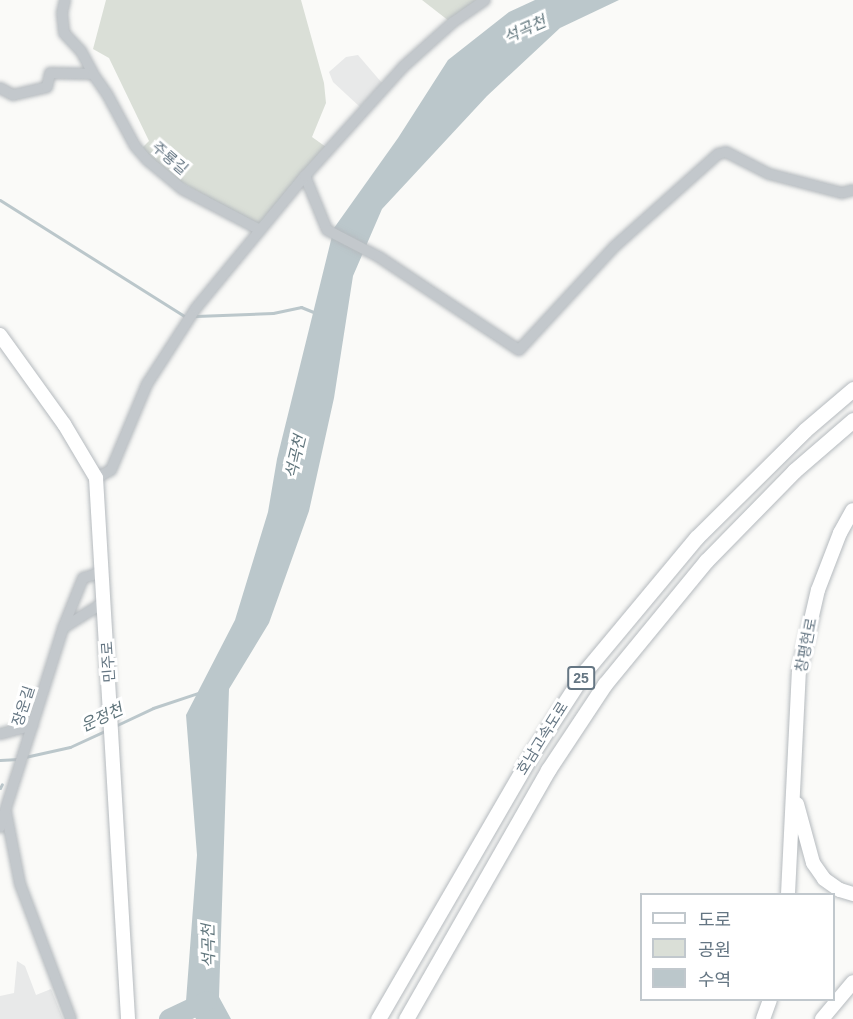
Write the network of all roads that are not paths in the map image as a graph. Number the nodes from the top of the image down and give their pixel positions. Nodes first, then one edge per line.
1 (65, 0) edge
2 (485, 0) edge
3 (93, 74) junction
4 (0, 88) edge
5 (305, 176) junction
6 (853, 190) edge
7 (260, 230) junction
8 (0, 335) edge
9 (853, 389) edge
10 (853, 420) edge
11 (96, 478) junction
12 (853, 510) edge
13 (103, 572) junction
14 (103, 603) junction
15 (63, 628) junction
16 (33, 725) junction
17 (0, 734) edge
18 (793, 788) junction
19 (6, 808) junction
20 (0, 827) edge
21 (788, 893) edge
22 (853, 894) edge
23 (853, 982) edge
24 (769, 1001) edge
25 (71, 1019) edge
26 (128, 1019) edge
27 (378, 1019) edge
28 (406, 1019) edge
29 (763, 1019) edge
30 (822, 1019) edge

1 - 3 street, 주룡길
2 - 5 street
3 - 4 street
3 - 7 street, 주룡길
5 - 6 street
5 - 7 street
7 - 11 street
8 - 11 main road, 민주로
9 - 27 highway, 호남고속도로 / 25
10 - 28 highway, 호남고속도로 / 25
11 - 13 main road, 민주로
12 - 18 main road, 창평현로
13 - 14 main road, 민주로
13 - 15 street, 장운길
14 - 15 street
14 - 26 main road, 민주로
15 - 16 street, 장운길
16 - 17 street
16 - 19 street, 장운길
18 - 21 main road, 창평현로
18 - 22 main road
19 - 20 street, 장운길
19 - 25 street
23 - 30 main road
24 - 29 main road

